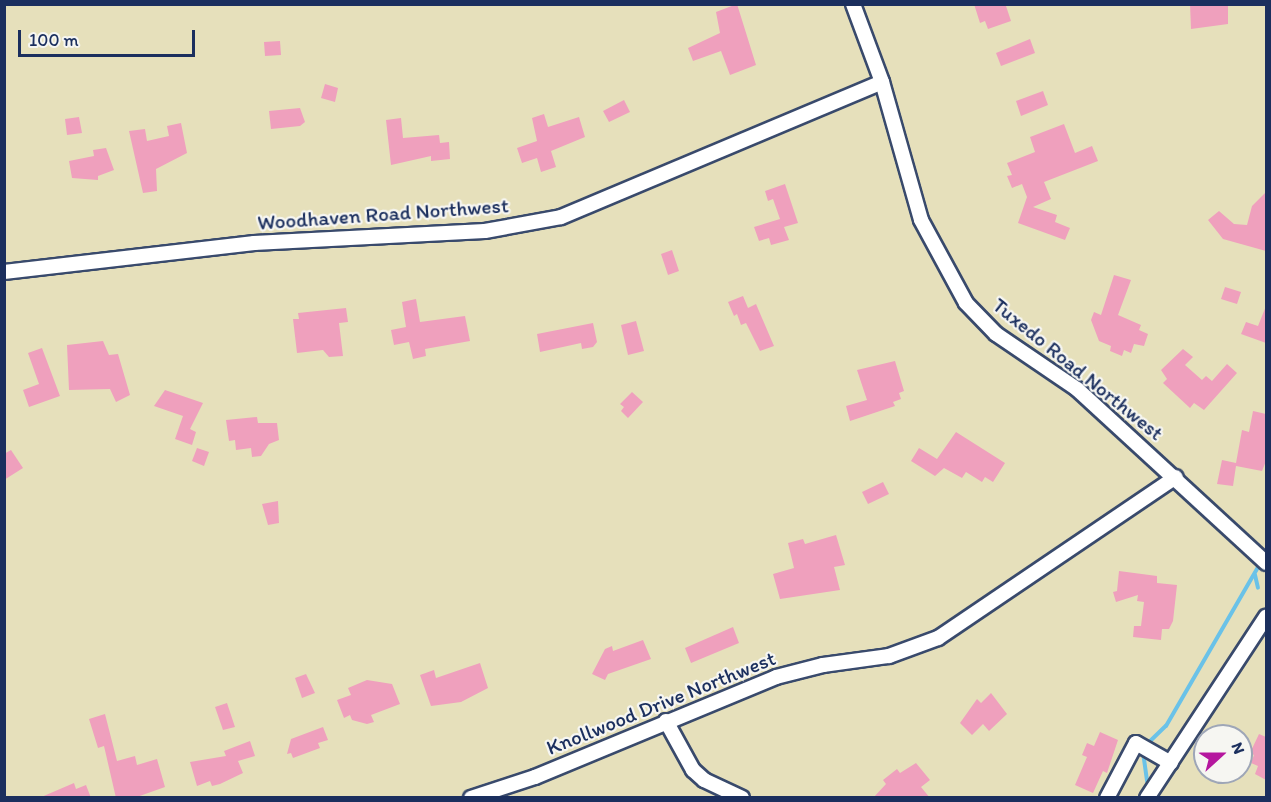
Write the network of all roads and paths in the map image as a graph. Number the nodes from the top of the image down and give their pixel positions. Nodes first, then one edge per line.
1 (853, 4) edge
2 (882, 82) junction
3 (4, 272) edge
4 (1176, 477) junction
5 (1266, 563) edge
6 (1266, 616) edge
7 (666, 721) junction
8 (1171, 763) junction
9 (471, 798) edge
10 (742, 798) edge
11 (1107, 798) edge
12 (1147, 798) edge

1 - 2 street, Tuxedo Road Northwest
2 - 3 street, Woodhaven Road Northwest
2 - 4 street, Tuxedo Road Northwest
4 - 5 street, Tuxedo Road Northwest
4 - 7 street, Knollwood Drive Northwest
6 - 8 street
7 - 9 street, Knollwood Drive Northwest
7 - 10 street
8 - 11 street
8 - 12 street

